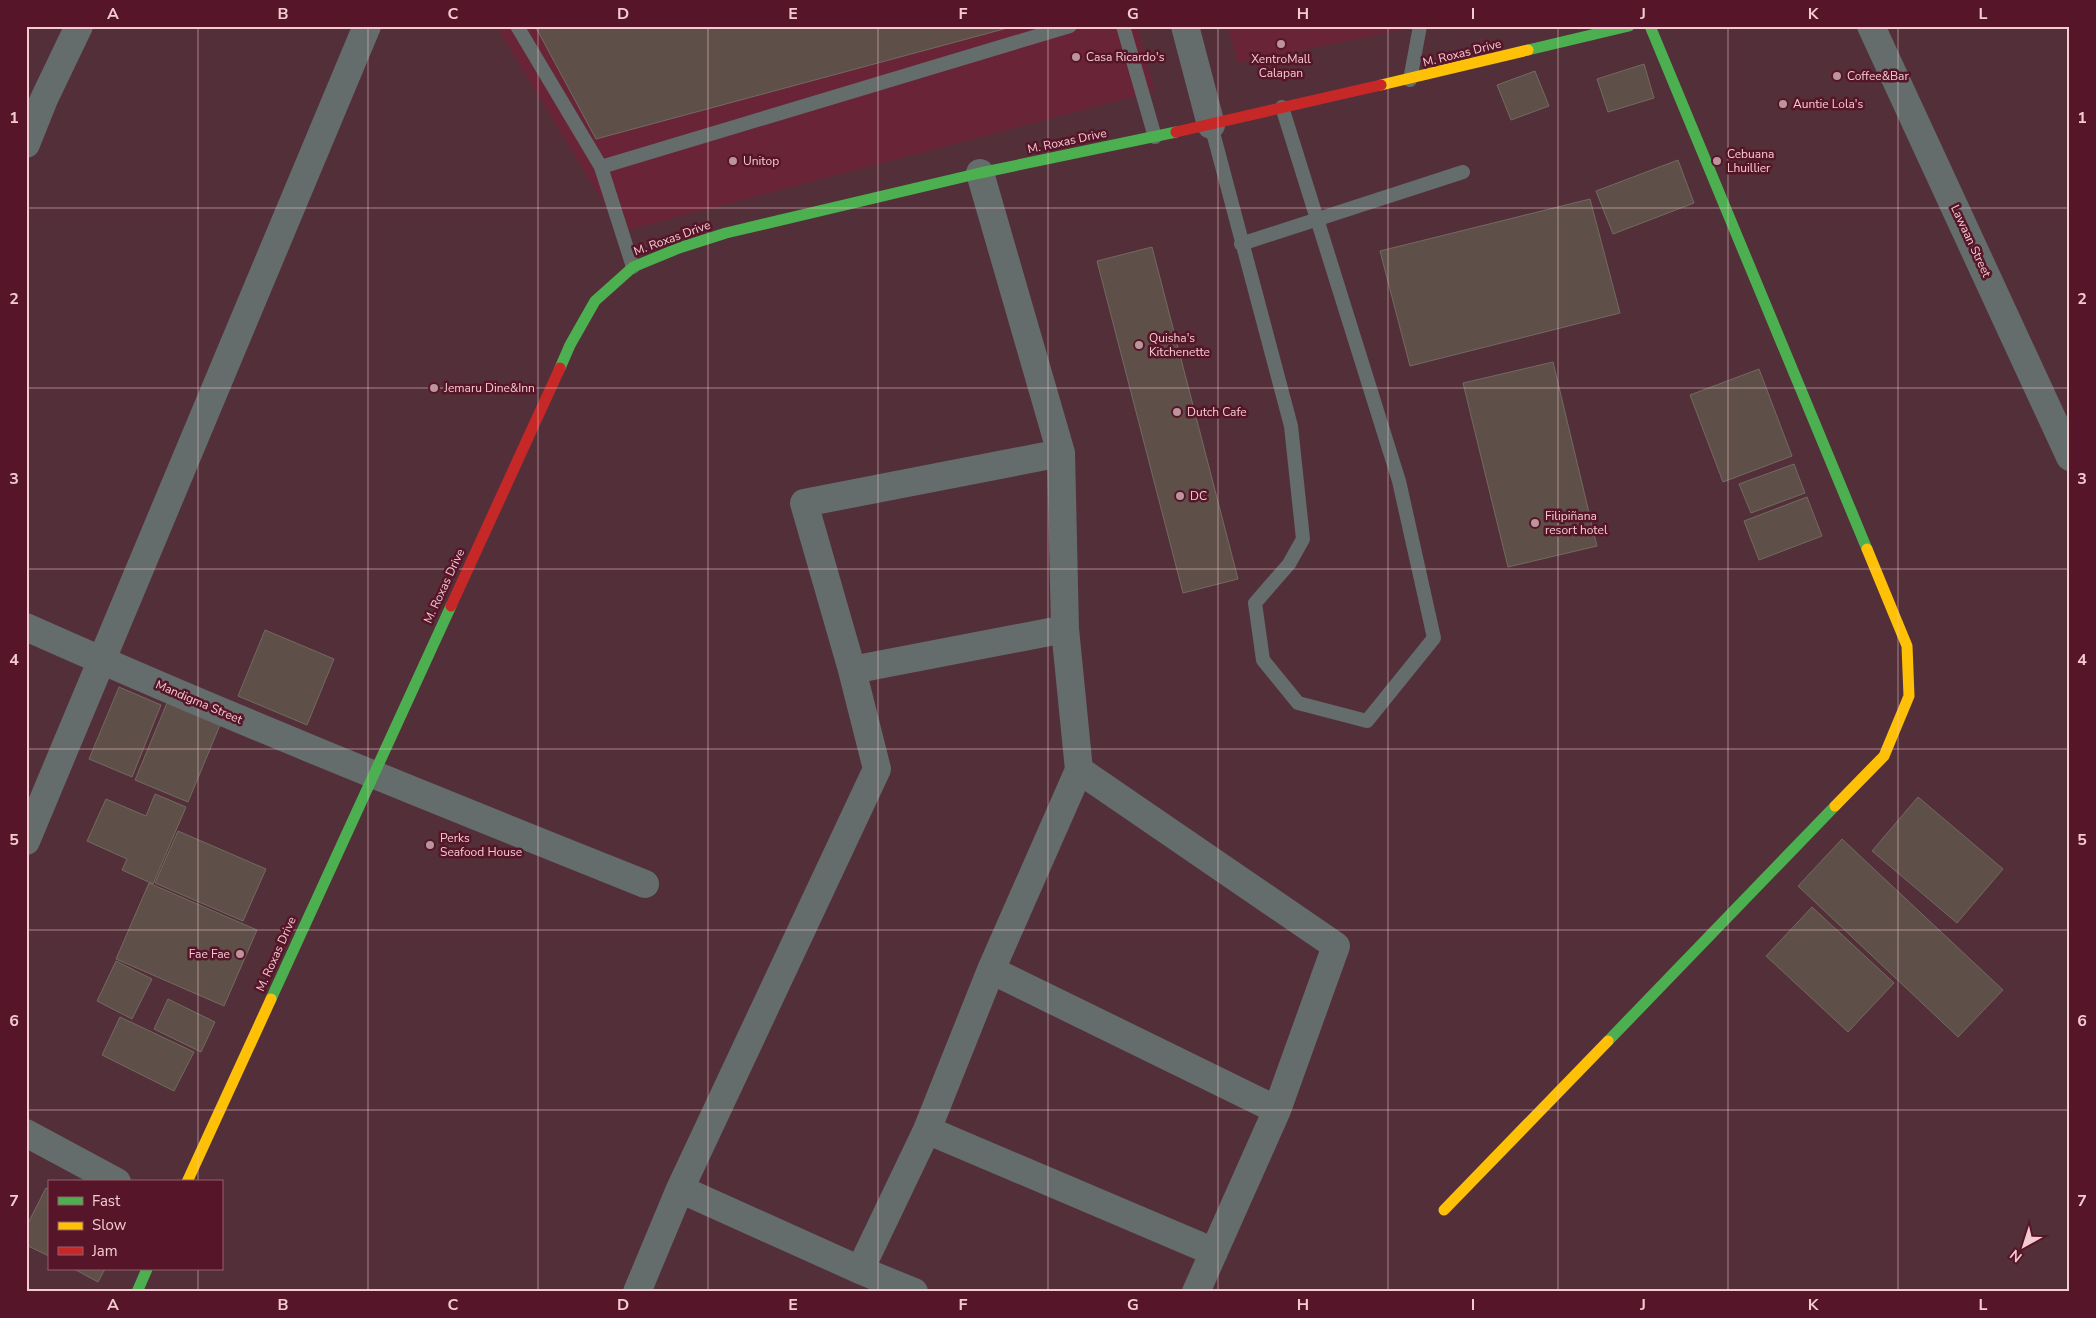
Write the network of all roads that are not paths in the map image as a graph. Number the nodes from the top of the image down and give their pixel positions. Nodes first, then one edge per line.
1 (78, 26) edge
2 (366, 26) edge
3 (517, 26) edge
4 (1070, 26) edge
5 (1123, 26) edge
6 (1185, 26) edge
7 (1420, 26) edge
8 (1629, 26) edge
9 (1650, 26) edge
10 (1871, 26) edge
11 (1410, 80) junction
12 (35, 95) edge
13 (1282, 107) junction
14 (1211, 125) junction
15 (1155, 137) junction
16 (26, 144) edge
17 (601, 168) junction
18 (1463, 172) dead end
19 (980, 173) junction
20 (1319, 220) junction
21 (1241, 244) junction
22 (633, 267) junction
23 (1061, 452) junction
24 (2070, 457) edge
25 (26, 627) edge
26 (1065, 629) junction
27 (101, 661) junction
28 (852, 670) junction
29 (1079, 770) junction
30 (372, 774) junction
31 (26, 841) edge
32 (645, 884) dead end
33 (991, 970) junction
34 (1277, 1110) junction
35 (926, 1130) junction
36 (26, 1133) edge
37 (113, 1180) edge
38 (188, 1180) edge
39 (680, 1189) junction
40 (1444, 1210) dead end
41 (1214, 1252) junction
42 (147, 1270) edge
43 (860, 1270) junction
44 (137, 1292) edge
45 (637, 1292) edge
46 (914, 1292) edge
47 (1196, 1292) edge

1 - 12 street
2 - 27 street
3 - 17 lane
4 - 17 lane
5 - 15 lane
6 - 14 street
7 - 11 lane
8 - 11 main road, M. Roxas Drive
9 - 40 main road
10 - 24 street, Lawaan Street
11 - 13 main road, M. Roxas Drive
12 - 16 street
13 - 14 main road, M. Roxas Drive
13 - 20 lane
14 - 15 main road, M. Roxas Drive
14 - 21 lane
15 - 19 main road, M. Roxas Drive
17 - 22 lane
18 - 20 lane
19 - 22 main road, M. Roxas Drive
19 - 23 street
20 - 21 lane
20 - 21 lane
22 - 30 main road, M. Roxas Drive
23 - 26 street
23 - 28 street
25 - 27 street, Mandigma Street
26 - 28 street
26 - 29 street
27 - 30 street, Mandigma Street
27 - 31 street
28 - 39 street
29 - 33 street
29 - 34 street
30 - 32 street, Mandigma Street
30 - 38 main road, M. Roxas Drive
33 - 34 street
33 - 35 street
34 - 41 street
35 - 41 street
35 - 43 street
36 - 37 street
39 - 43 street
39 - 45 street
41 - 47 street
42 - 44 main road
43 - 46 street

